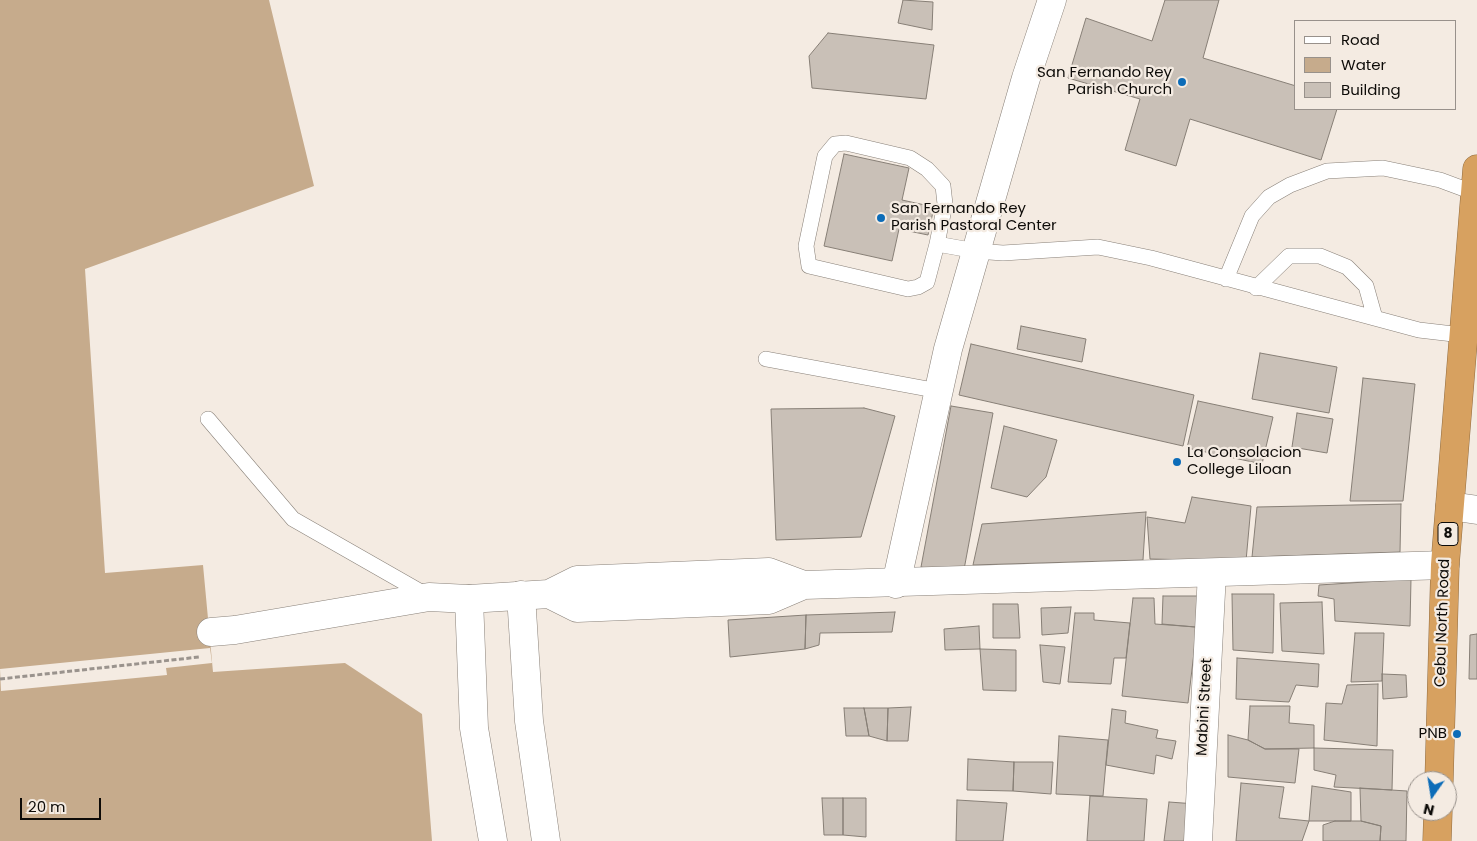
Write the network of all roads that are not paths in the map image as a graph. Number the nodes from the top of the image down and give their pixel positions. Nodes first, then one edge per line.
1 (1052, 0) edge
2 (1476, 181) edge
3 (937, 244) junction
4 (976, 251) junction
5 (1226, 279) junction
6 (1256, 288) junction
7 (1375, 318) junction
8 (1462, 334) junction
9 (766, 360) dead end
10 (939, 391) junction
11 (208, 419) dead end
12 (1450, 506) junction
13 (1477, 510) edge
14 (1445, 565) junction
15 (1212, 573) junction
16 (896, 584) junction
17 (521, 595) junction
18 (430, 597) junction
19 (469, 599) junction
20 (211, 632) dead end
21 (1438, 771) edge
22 (1438, 821) edge
23 (493, 841) edge
24 (546, 841) edge
25 (1198, 841) edge
26 (1437, 841) edge

1 - 4 street
2 - 5 lane
2 - 8 highway, Cebu North Road / 8
3 - 3 lane
3 - 4 lane
4 - 5 lane
4 - 10 street
5 - 6 lane
6 - 7 lane
6 - 7 lane
7 - 8 lane
8 - 12 highway, Cebu North Road / 8
9 - 10 lane
10 - 16 street
11 - 18 lane
12 - 13 street
12 - 14 highway, Cebu North Road / 8
14 - 15 street
14 - 21 highway, Cebu North Road / 8
15 - 16 street
15 - 25 street, Mabini Street
16 - 17 street
17 - 19 street
17 - 24 street
18 - 19 street
18 - 20 street
19 - 23 street
22 - 26 highway

